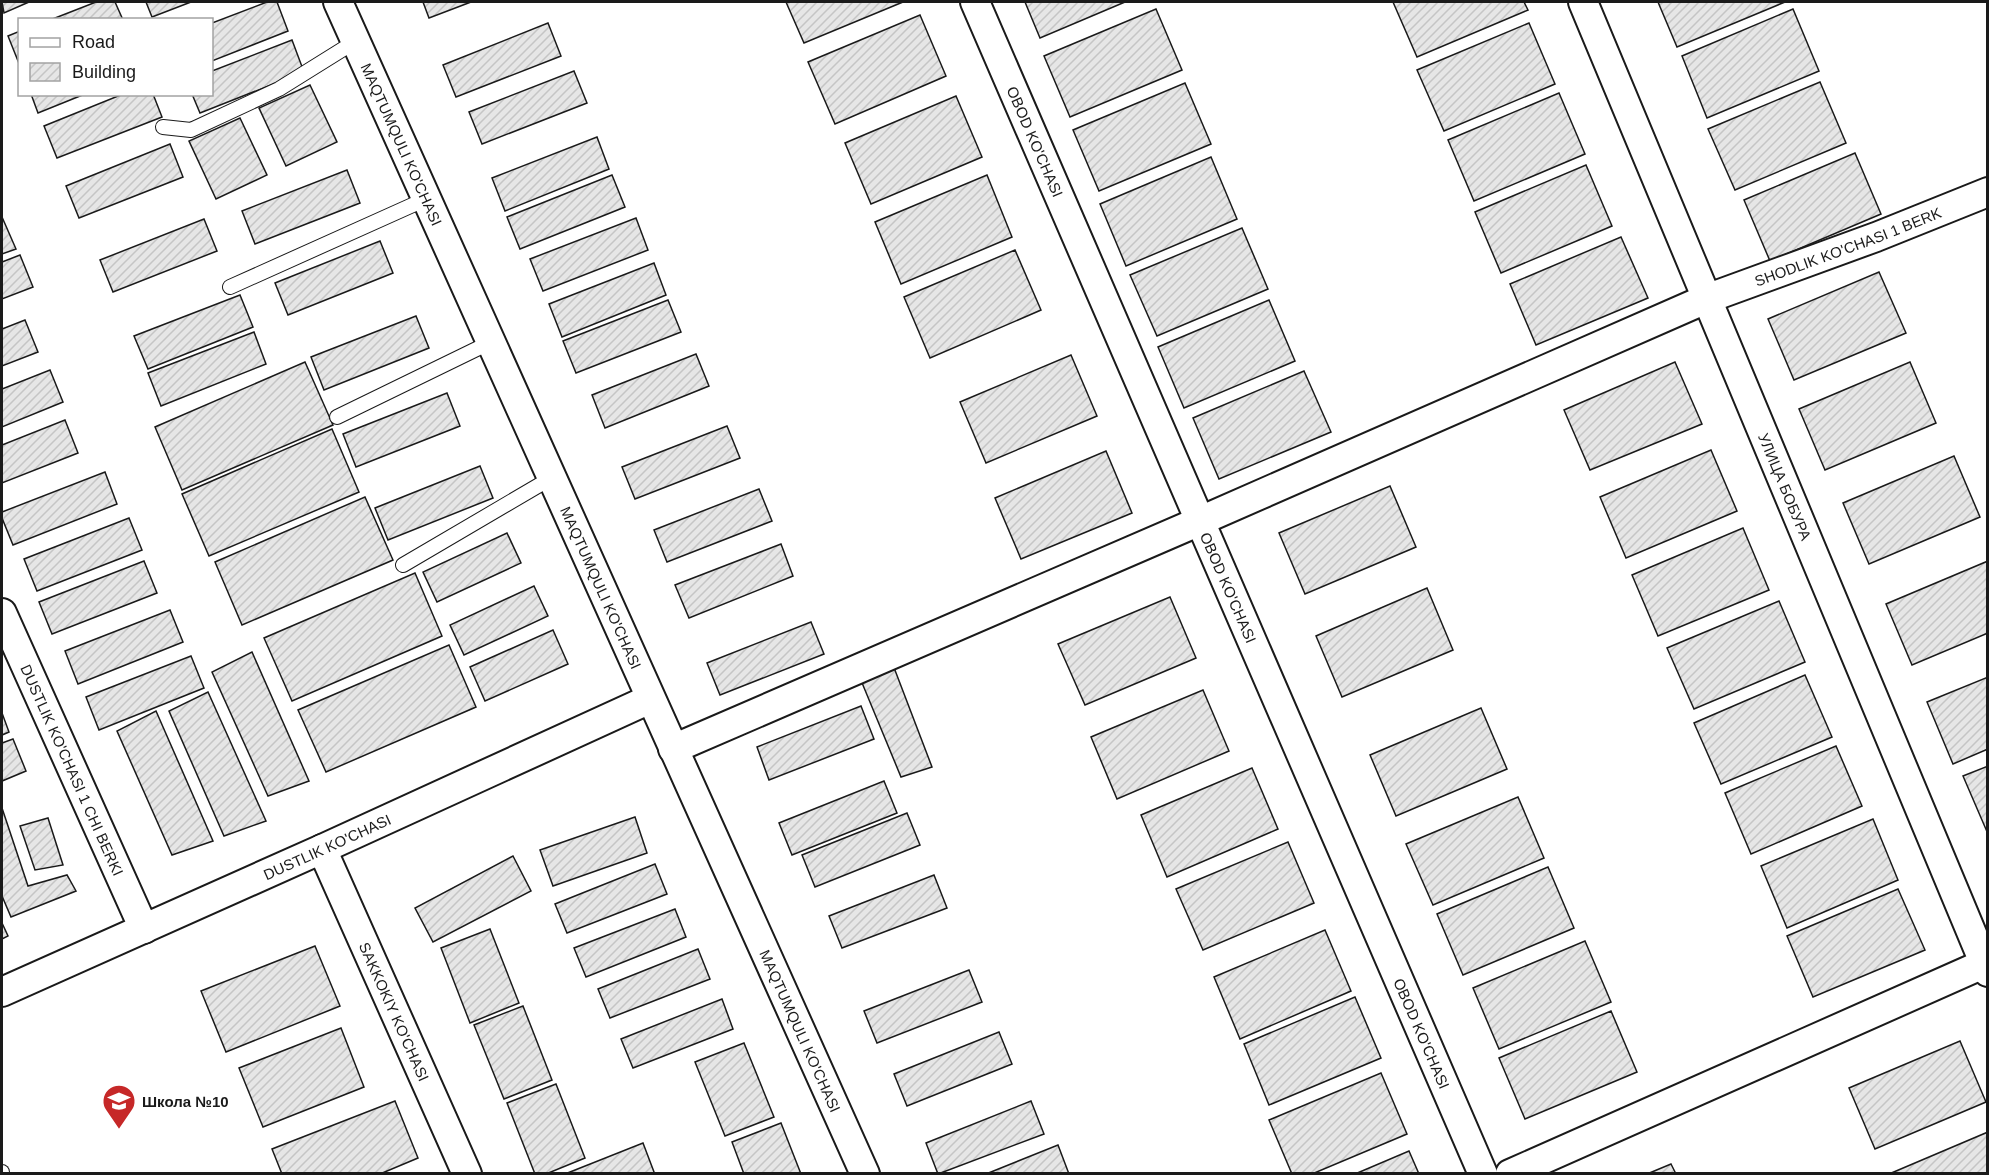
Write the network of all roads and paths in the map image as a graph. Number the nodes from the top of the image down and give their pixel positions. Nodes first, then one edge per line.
1 (338, 2) edge
2 (975, 2) edge
3 (1582, 2) edge
4 (356, 41) junction
5 (163, 127) dead end
6 (1988, 192) edge
7 (426, 199) junction
8 (230, 287) dead end
9 (1706, 299) junction
10 (491, 342) junction
11 (337, 417) dead end
12 (553, 477) junction
13 (1200, 521) junction
14 (403, 564) dead end
15 (2, 613) edge
16 (650, 699) junction
17 (673, 749) junction
18 (322, 849) junction
19 (144, 929) junction
20 (1986, 966) edge
21 (2, 992) edge
22 (467, 1173) edge
23 (865, 1173) edge
24 (1482, 1173) edge
25 (1510, 1173) edge

1 - 4 street, MAQTUMQULI KO'CHASI
2 - 13 street, OBOD KO'CHASI
3 - 9 street, УЛИЦА БОБУРА
4 - 5 lane
4 - 7 street, MAQTUMQULI KO'CHASI
6 - 9 street, SHODLIK KO'CHASI 1 BERK
7 - 8 lane
7 - 10 street, MAQTUMQULI KO'CHASI
9 - 13 street, SHODLIK KO'CHASI 1 BERK
9 - 20 street, УЛИЦА БОБУРА
10 - 11 lane
10 - 12 street, MAQTUMQULI KO'CHASI
12 - 14 lane
12 - 16 street, MAQTUMQULI KO'CHASI
13 - 17 street, SHODLIK KO'CHASI 1 BERK
13 - 24 street, OBOD KO'CHASI
15 - 19 street, DUSTLIK KO'CHASI 1 CHI BERKI
16 - 17 street, MAQTUMQULI KO'CHASI
16 - 18 street, DUSTLIK KO'CHASI
17 - 23 street, MAQTUMQULI KO'CHASI
18 - 19 street, DUSTLIK KO'CHASI
18 - 22 street, SAKKOKIY KO'CHASI
19 - 21 street, DUSTLIK KO'CHASI
20 - 25 street

